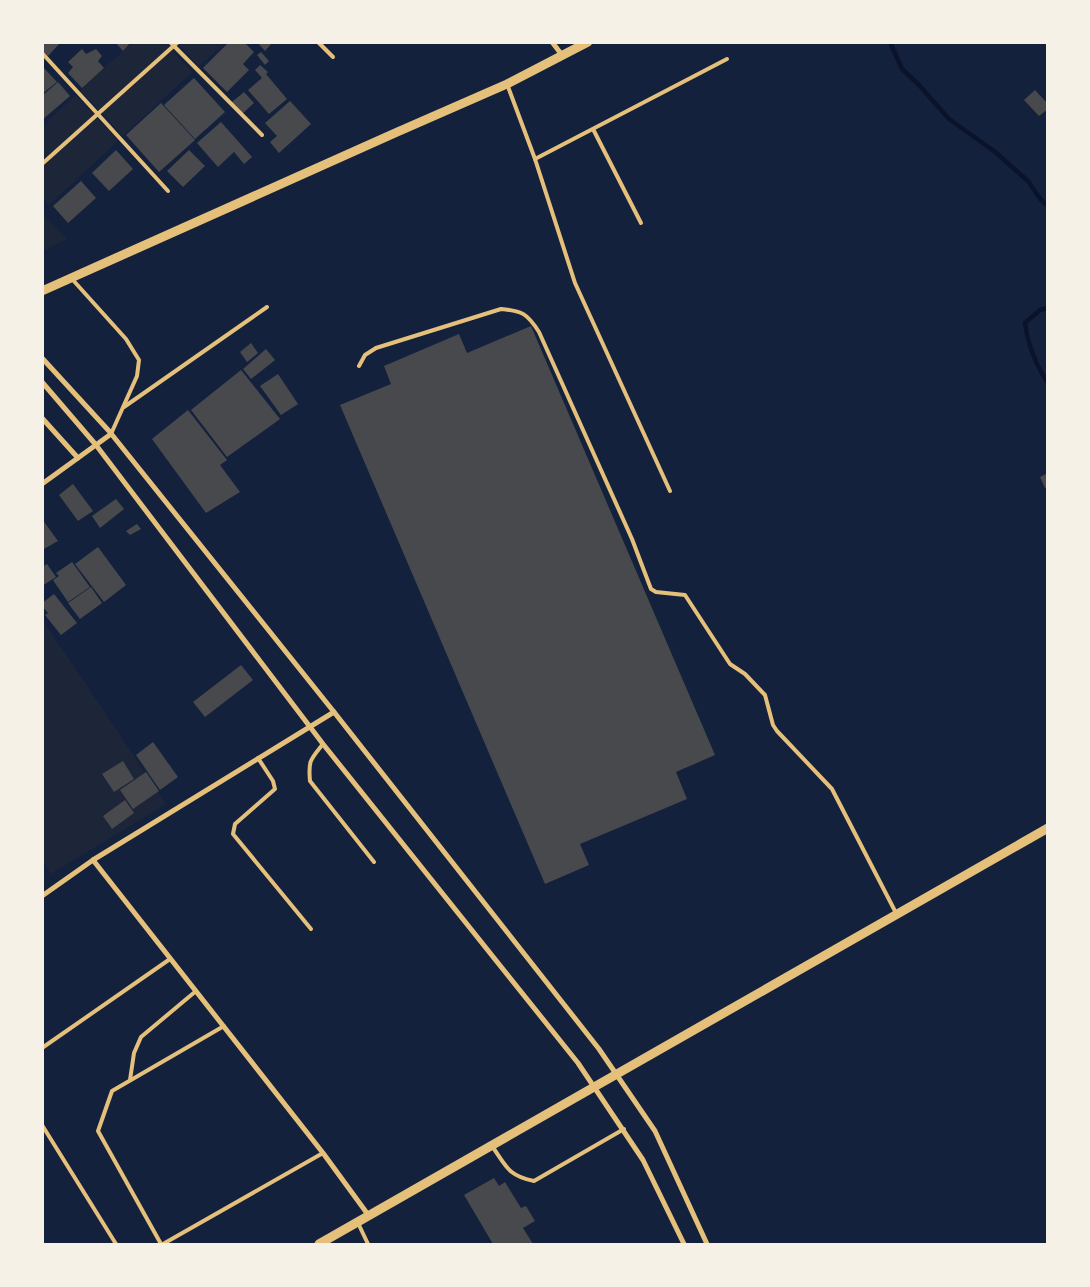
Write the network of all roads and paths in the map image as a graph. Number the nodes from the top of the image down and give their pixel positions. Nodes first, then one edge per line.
1 (178, 42) edge
2 (318, 42) edge
3 (552, 42) edge
4 (588, 42) edge
5 (172, 44) edge
6 (42, 53) edge
7 (562, 54) junction
8 (333, 57) dead end
9 (727, 59) dead end
10 (507, 84) junction
11 (98, 113) junction
12 (593, 129) junction
13 (262, 136) dead end
14 (535, 159) junction
15 (42, 164) edge
16 (168, 190) dead end
17 (641, 223) dead end
18 (72, 279) junction
19 (42, 291) edge
20 (267, 307) dead end
21 (42, 358) edge
22 (358, 366) dead end
23 (42, 382) edge
24 (122, 409) junction
25 (42, 418) edge
26 (111, 434) junction
27 (96, 445) junction
28 (78, 458) junction
29 (42, 484) edge
30 (670, 491) dead end
31 (334, 712) junction
32 (310, 726) junction
33 (323, 744) junction
34 (258, 758) junction
35 (1048, 828) edge
36 (93, 860) junction
37 (374, 862) dead end
38 (42, 896) edge
39 (897, 915) junction
40 (310, 929) dead end
41 (170, 959) junction
42 (196, 991) junction
43 (224, 1026) junction
44 (42, 1048) edge
45 (617, 1074) junction
46 (130, 1080) junction
47 (594, 1087) junction
48 (42, 1125) edge
49 (624, 1130) junction
50 (492, 1146) junction
51 (323, 1153) junction
52 (369, 1216) junction
53 (358, 1223) junction
54 (116, 1244) edge
55 (162, 1244) edge
56 (319, 1244) edge
57 (368, 1244) edge
58 (684, 1244) edge
59 (707, 1244) edge

1 - 5 lane
2 - 8 lane
3 - 7 street
4 - 7 street
5 - 11 lane
5 - 13 lane
6 - 11 lane
7 - 10 street
9 - 12 lane
10 - 14 lane
10 - 18 street
11 - 15 lane
11 - 16 lane
12 - 14 lane
12 - 17 lane
14 - 30 lane
18 - 19 street
18 - 24 lane
20 - 24 lane
21 - 26 street
22 - 39 lane
23 - 27 street
24 - 26 lane
25 - 28 street
26 - 27 street
26 - 31 street
27 - 28 street
27 - 32 street
28 - 29 street
31 - 32 street
31 - 45 street
32 - 33 street
32 - 34 street
33 - 37 lane
33 - 47 street
34 - 36 street
34 - 40 lane
35 - 39 street
36 - 38 street
36 - 41 street
39 - 45 street
41 - 42 street
41 - 44 lane
42 - 43 street
42 - 46 lane
43 - 46 lane
43 - 51 street
45 - 47 street
45 - 59 street
46 - 55 lane
47 - 49 street
47 - 50 street
48 - 54 lane
49 - 50 lane
49 - 58 street
50 - 52 street
51 - 52 street
51 - 55 lane
52 - 53 street
53 - 56 street
53 - 57 lane

